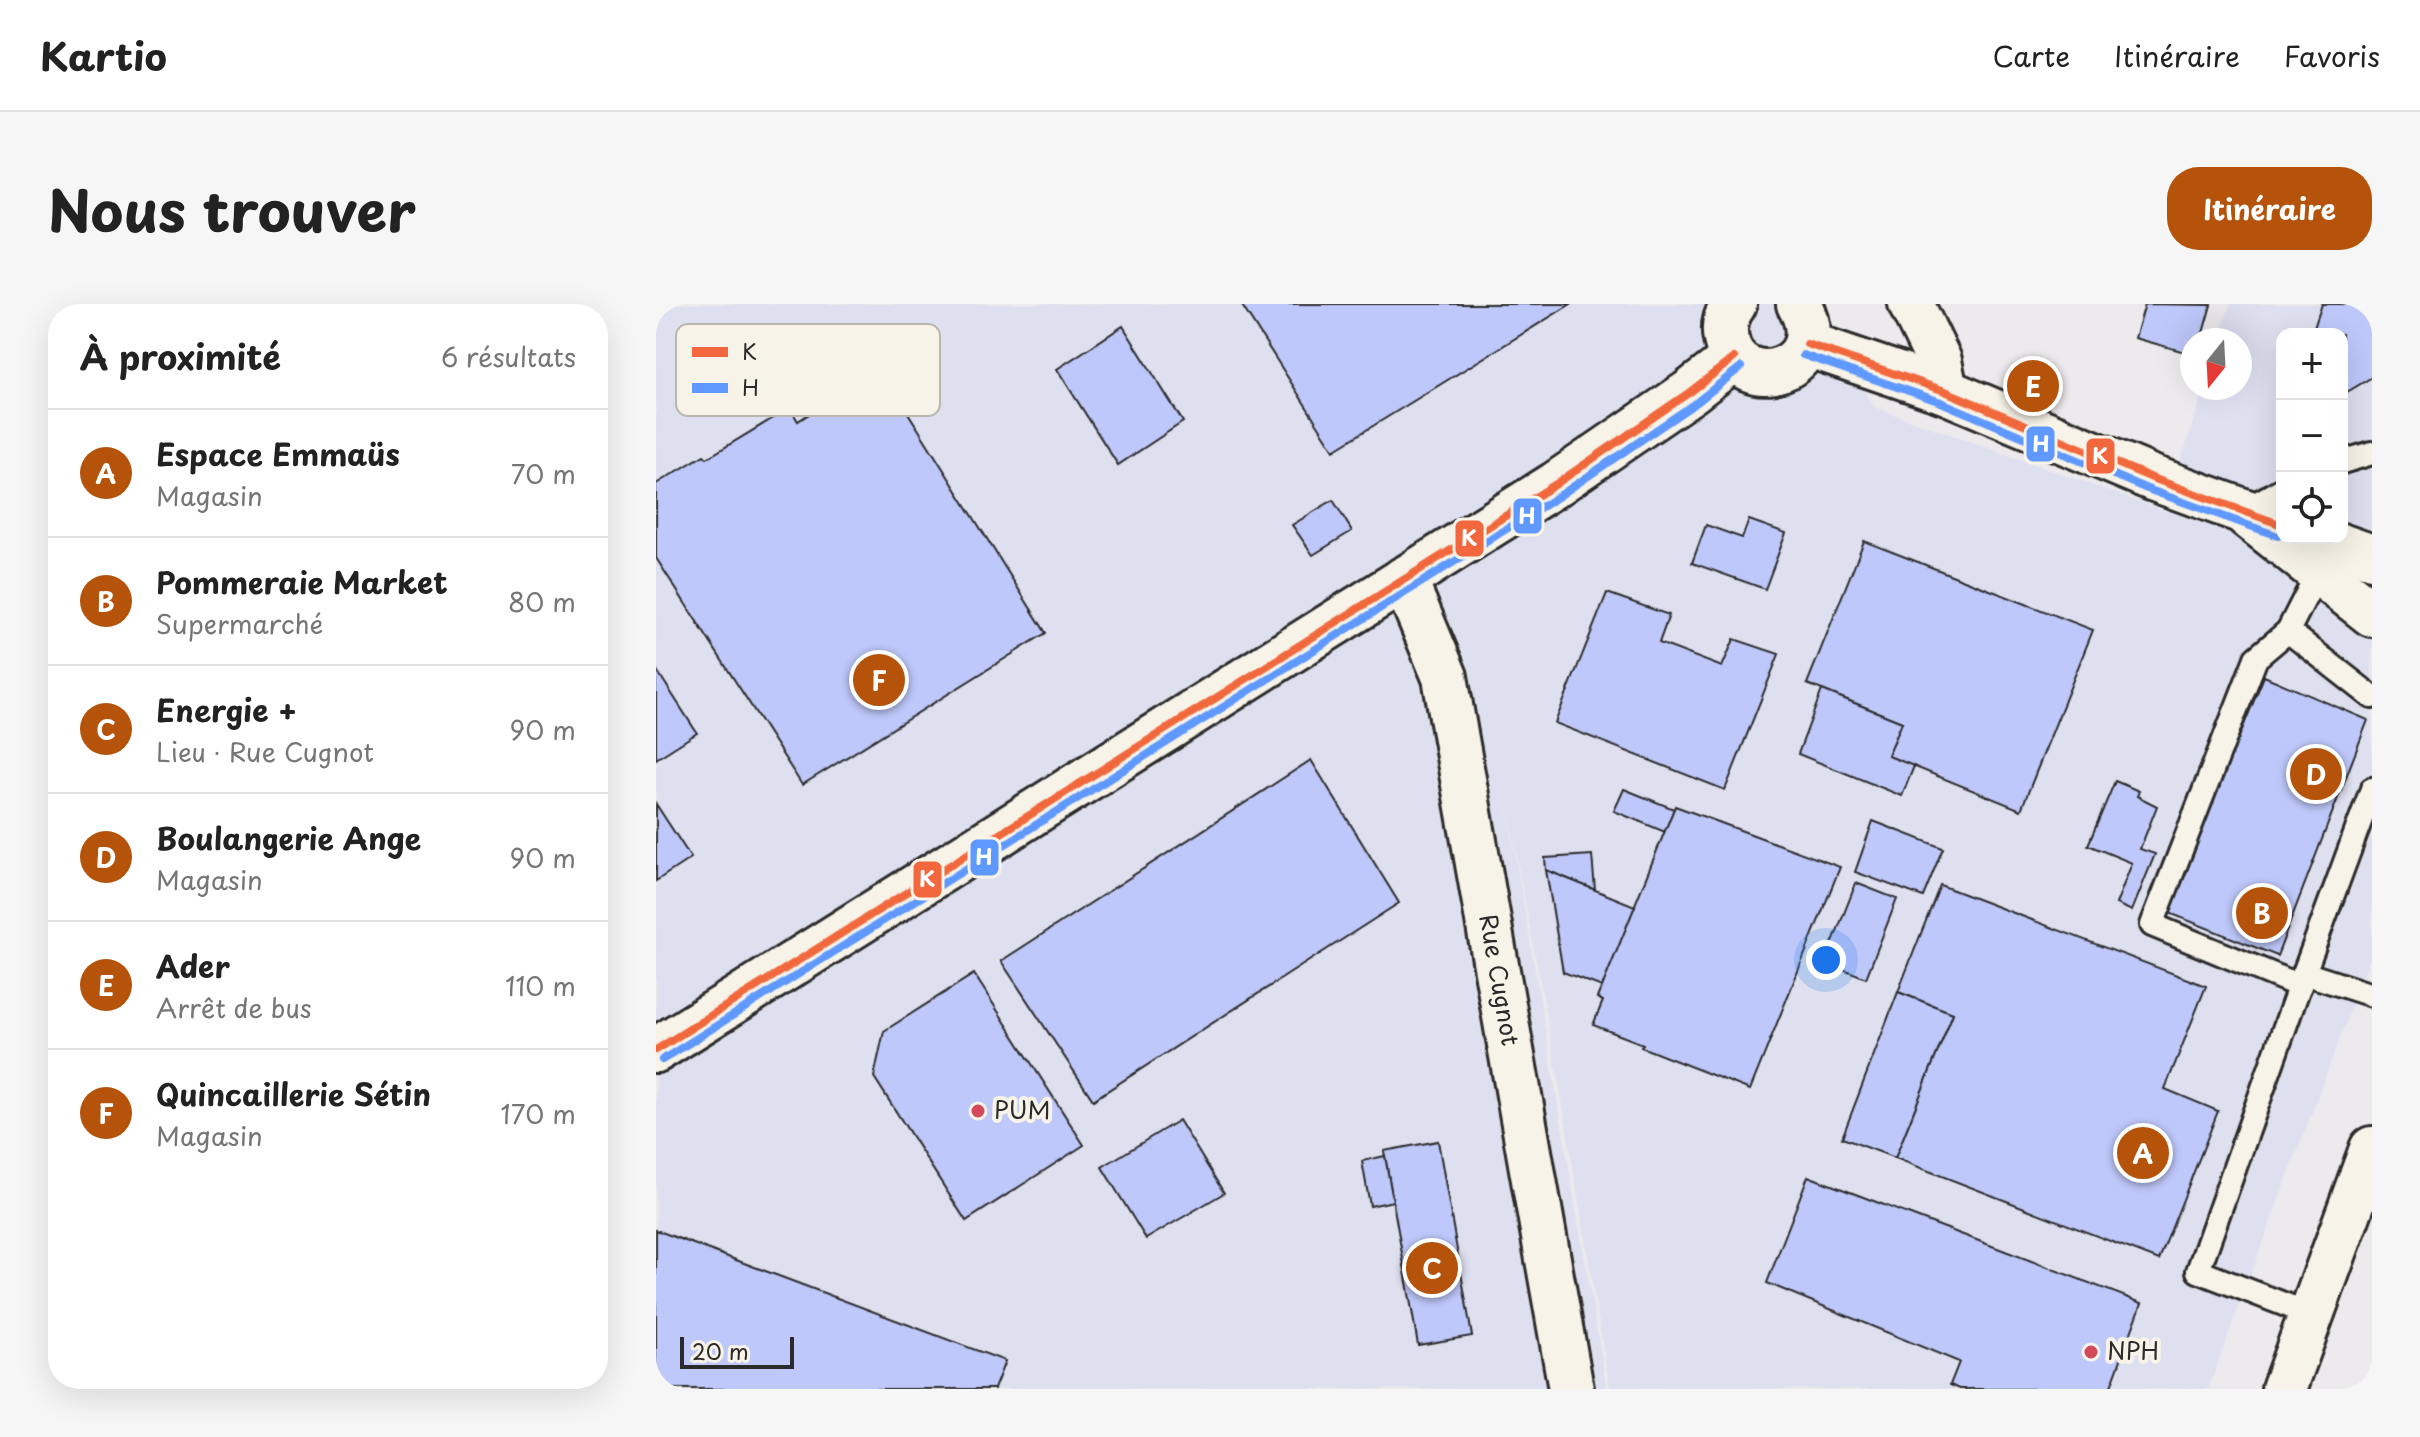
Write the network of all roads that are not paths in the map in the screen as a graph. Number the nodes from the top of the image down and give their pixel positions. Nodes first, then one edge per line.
1 (1734, 304) edge
2 (1915, 306) edge
3 (1803, 324) edge
4 (1734, 358) junction
5 (1945, 391) junction
6 (2372, 453) edge
7 (2348, 460) edge
8 (2276, 498) edge
9 (2262, 518) edge
10 (2318, 555) edge
11 (2372, 557) edge
12 (1404, 579) junction
13 (2372, 614) edge
14 (2288, 631) junction
15 (2372, 697) edge
16 (2372, 789) edge
17 (2302, 979) junction
18 (2372, 995) edge
19 (656, 1050) edge
20 (2372, 1149) edge
21 (2312, 1315) junction
22 (1571, 1389) edge
23 (2284, 1389) edge

1 - 4 street
2 - 5 street
3 - 4 street
3 - 5 street
4 - 12 street
5 - 9 street
6 - 7 lane
8 - 9 lane
9 - 10 street
10 - 11 street
10 - 13 street
10 - 14 lane
12 - 19 street
12 - 22 street, Rue Cugnot
14 - 15 lane
14 - 17 lane
16 - 17 lane
17 - 18 lane
17 - 21 lane
20 - 21 street
21 - 23 street

